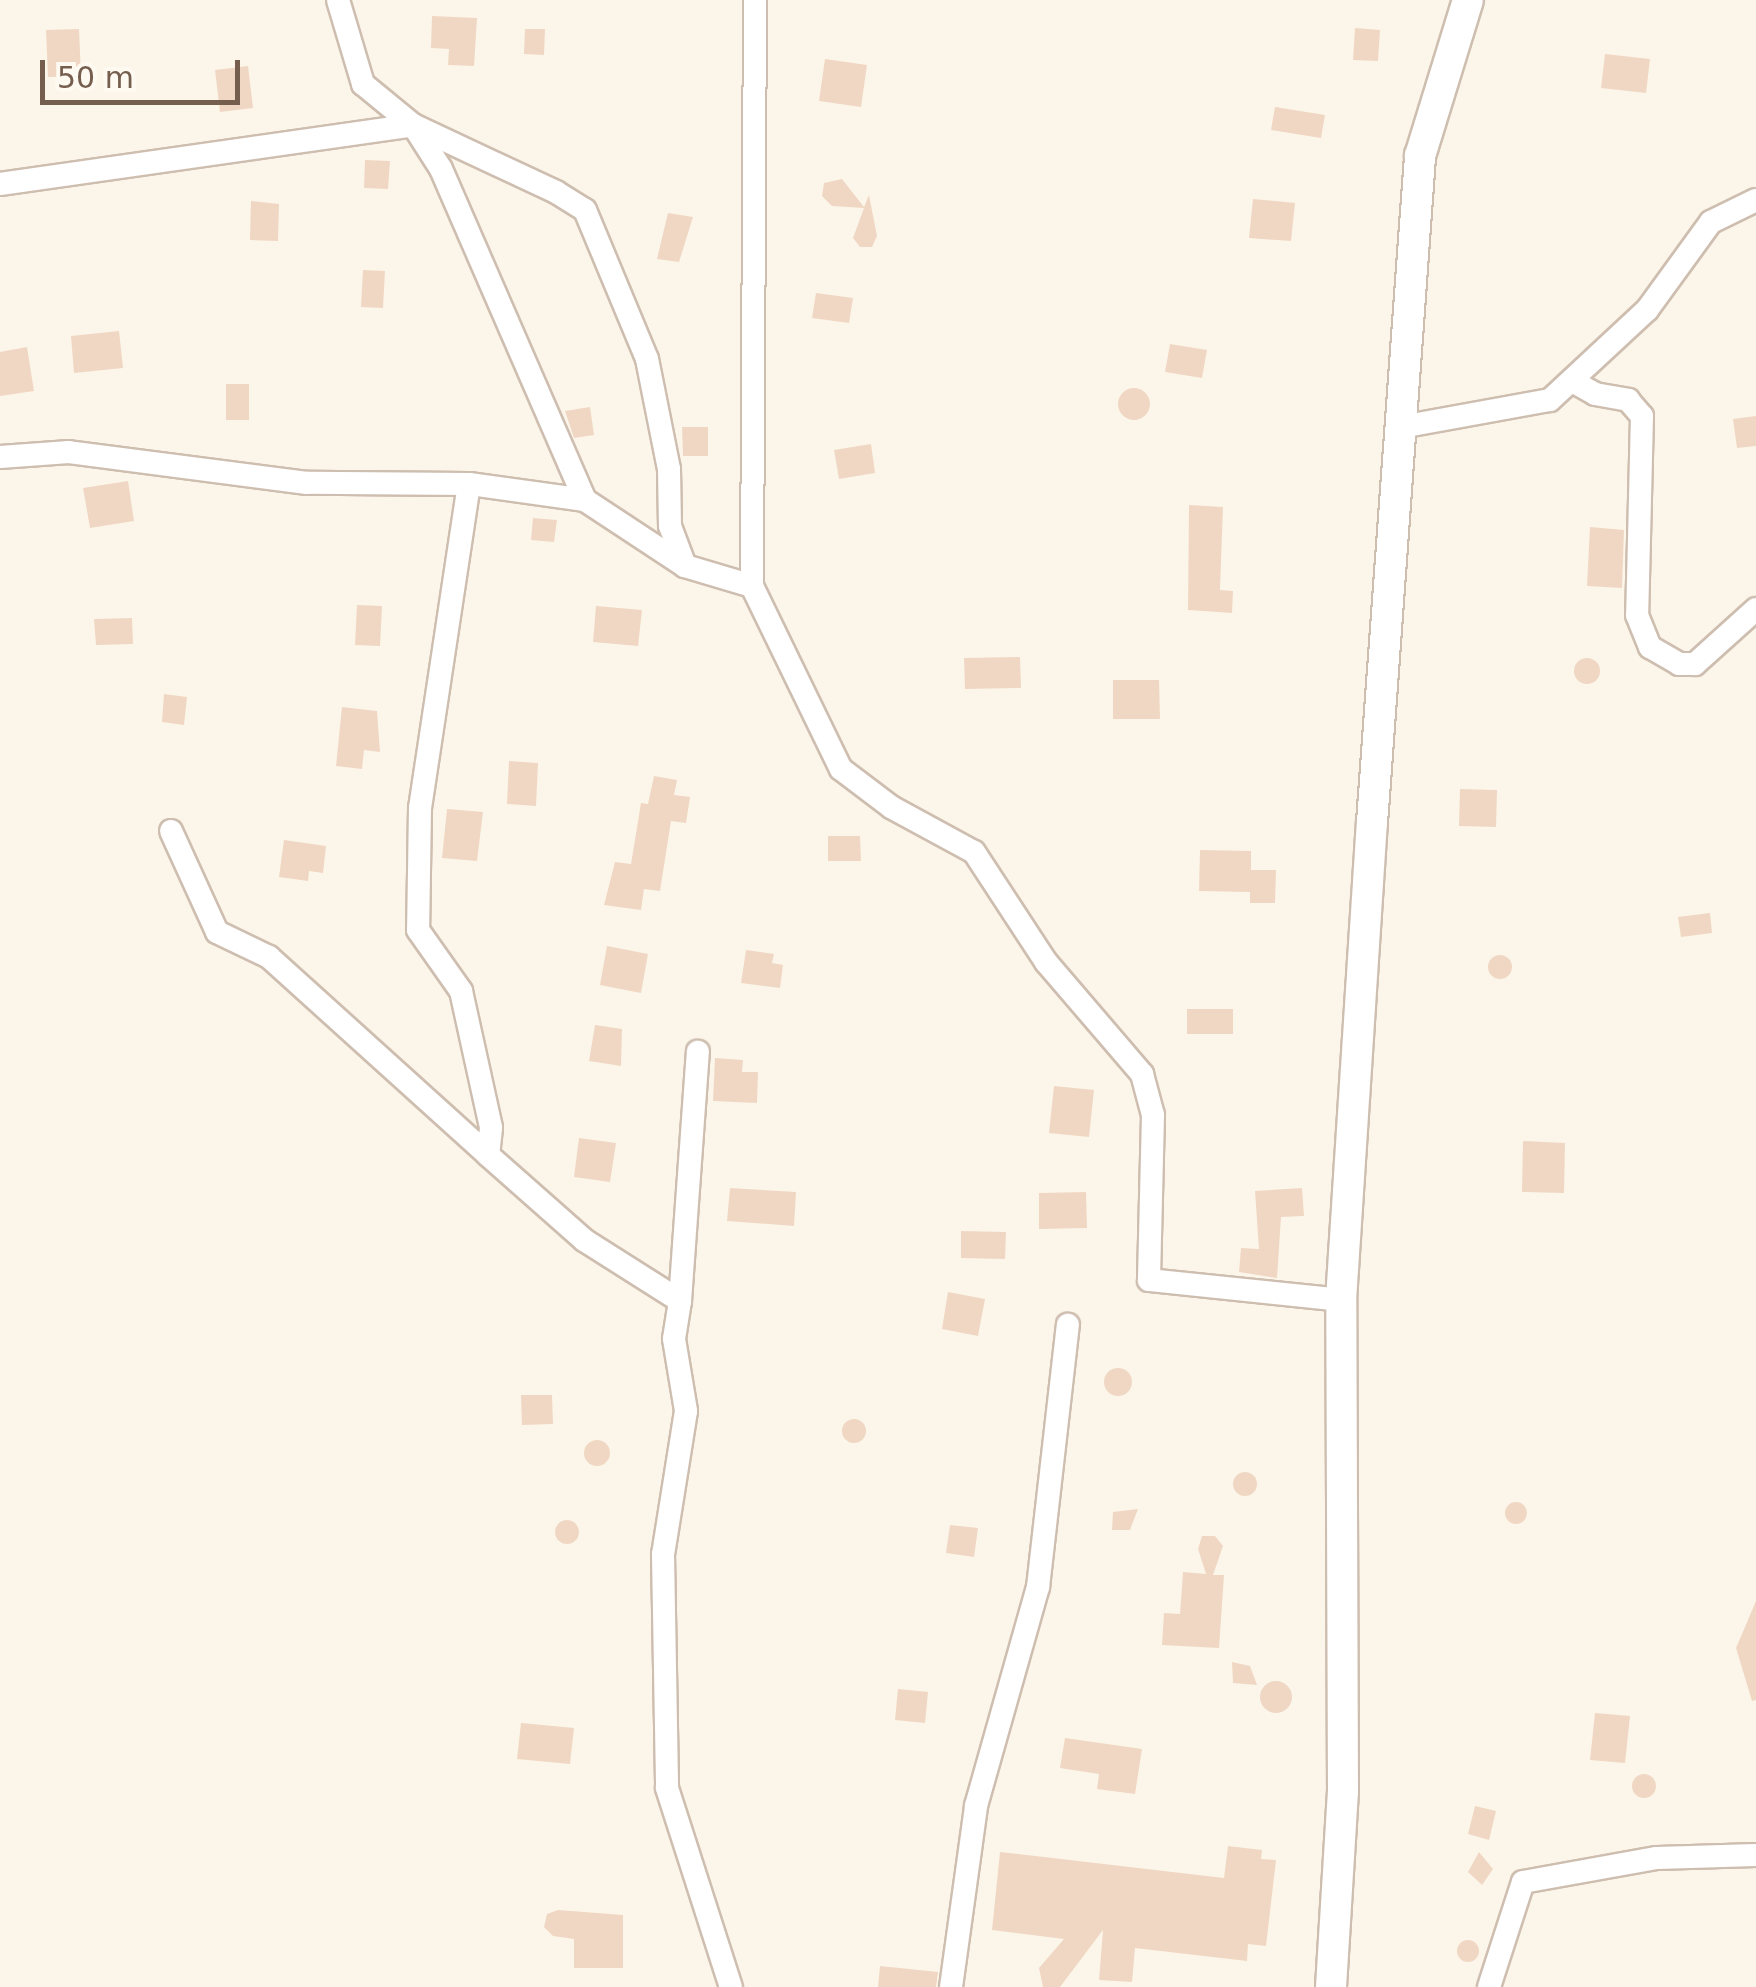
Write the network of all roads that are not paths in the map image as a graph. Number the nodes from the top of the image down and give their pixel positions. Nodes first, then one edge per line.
1 (338, 0) edge
2 (755, 0) edge
3 (1468, 0) edge
4 (413, 125) junction
5 (0, 184) edge
6 (1756, 200) edge
7 (1572, 381) junction
8 (1401, 427) junction
9 (0, 457) edge
10 (469, 484) junction
11 (585, 500) junction
12 (685, 566) junction
13 (752, 586) junction
14 (1756, 608) edge
15 (171, 832) dead end
16 (698, 1052) dead end
17 (488, 1155) junction
18 (1342, 1300) junction
19 (680, 1301) junction
20 (1068, 1325) dead end
21 (1756, 1854) edge
22 (731, 1987) edge
23 (951, 1987) edge
24 (1331, 1987) edge
25 (1488, 1987) edge

1 - 4 street
2 - 13 street
3 - 8 main road
4 - 5 street
4 - 11 street
4 - 12 street
6 - 7 street
7 - 8 street
7 - 14 street
8 - 18 main road
9 - 10 street
10 - 11 street
10 - 17 street
11 - 12 street
12 - 13 street
13 - 18 street
15 - 17 street
16 - 19 street
17 - 19 street
18 - 24 main road
19 - 22 street
20 - 23 street
21 - 25 street

